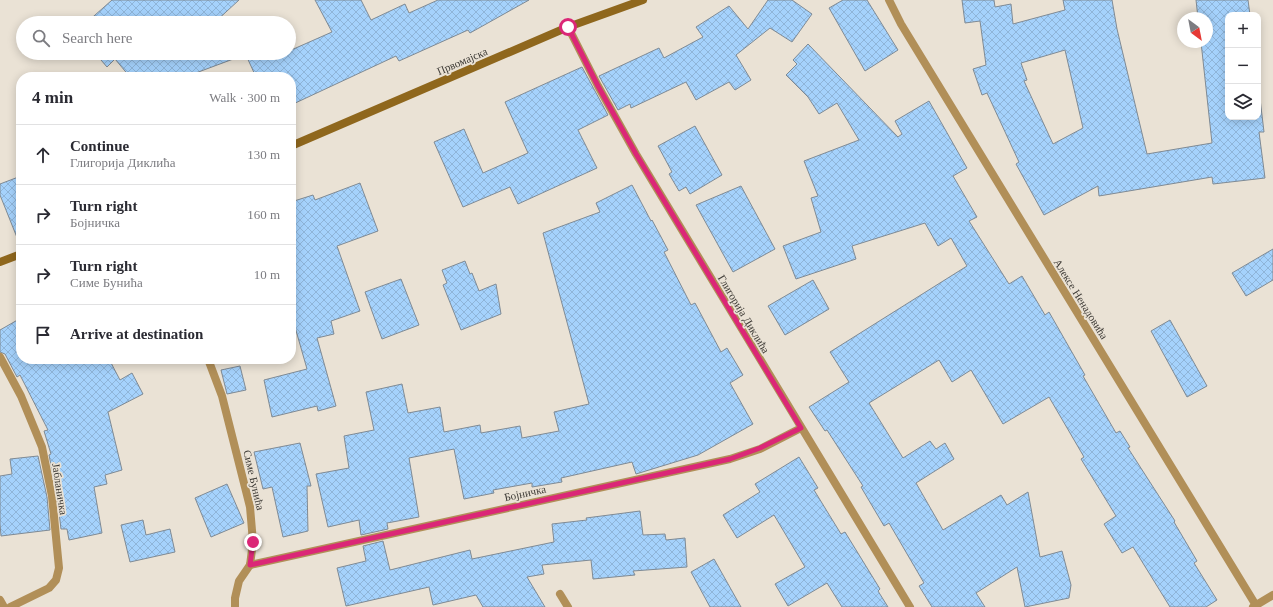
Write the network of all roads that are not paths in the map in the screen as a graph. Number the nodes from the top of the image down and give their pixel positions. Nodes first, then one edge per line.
1 (643, 0) edge
2 (890, 0) edge
3 (568, 27) junction
4 (296, 144) edge
5 (16, 256) edge
6 (0, 262) edge
7 (0, 357) edge
8 (210, 364) edge
9 (801, 428) junction
10 (250, 565) junction
11 (560, 594) dead end
12 (1273, 595) edge
13 (0, 600) edge
14 (1255, 606) edge
15 (4, 607) edge
16 (10, 607) edge
17 (235, 607) edge
18 (568, 607) edge
19 (910, 607) edge

1 - 3 main road, Првомајска
2 - 14 street, Алексе Ненадовића
3 - 4 main road, Првомајска
3 - 9 street, Глигорија Диклића
5 - 6 main road
7 - 16 street, Јабланичка
8 - 10 street, Симе Бунића
9 - 10 street, Бојничка
9 - 19 street, Глигорија Диклића
10 - 17 street, Симе Бунића
11 - 18 street
12 - 14 street
13 - 15 street

